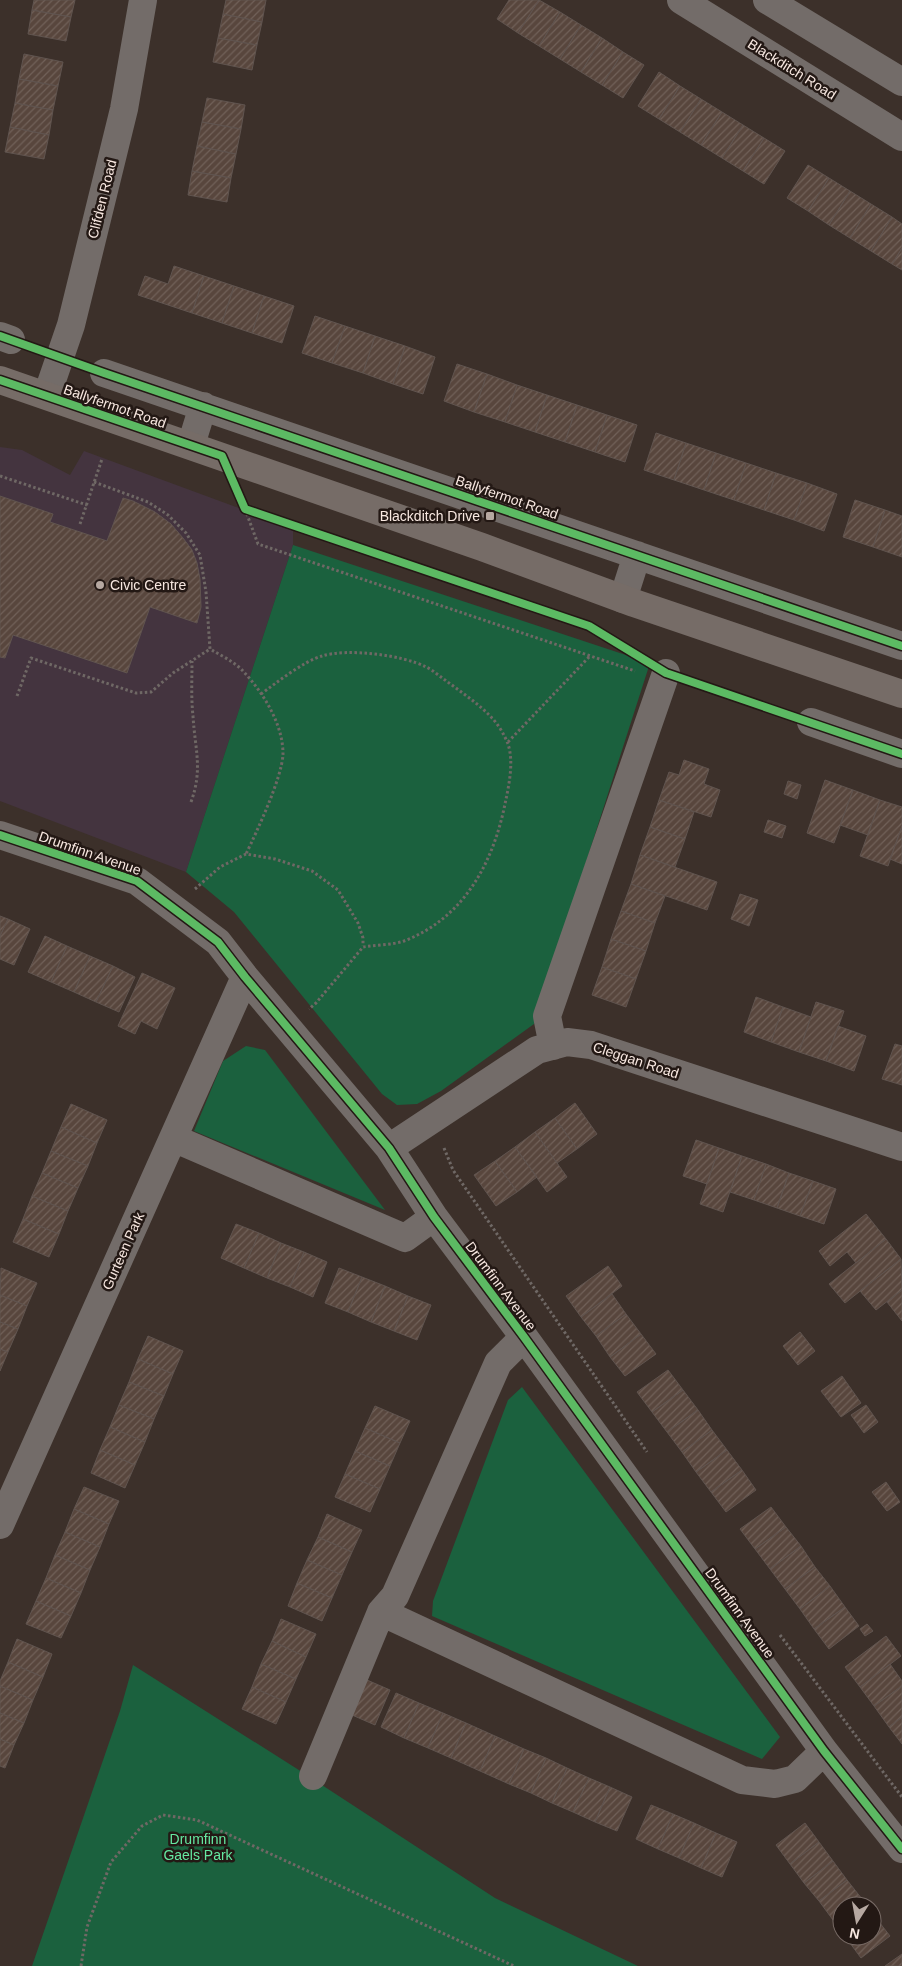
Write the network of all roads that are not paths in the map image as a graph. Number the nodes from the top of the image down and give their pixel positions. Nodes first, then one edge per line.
1 (143, 0) edge
2 (681, 0) edge
3 (767, 0) edge
4 (902, 82) edge
5 (902, 138) edge
6 (104, 373) dead end
7 (0, 380) edge
8 (47, 395) junction
9 (203, 406) junction
10 (191, 445) junction
11 (637, 555) junction
12 (623, 599) junction
13 (902, 646) edge
14 (666, 673) road end
15 (902, 694) edge
16 (812, 722) dead end
17 (902, 754) edge
18 (0, 835) edge
19 (245, 977) junction
20 (553, 1046) junction
21 (173, 1138) junction
22 (902, 1147) edge
23 (389, 1148) junction
24 (434, 1216) junction
25 (524, 1337) junction
26 (0, 1525) edge
27 (381, 1612) junction
28 (824, 1751) junction
29 (313, 1776) dead end
30 (902, 1849) edge

1 - 8 street, Clifden Road
2 - 5 street, Blackditch Road
3 - 4 street
6 - 9 street, Ballyfermot Road
7 - 8 main road, Ballyfermot Road
8 - 10 main road, Ballyfermot Road
9 - 10 street
9 - 11 street, Ballyfermot Road
10 - 12 main road, Ballyfermot Road
11 - 12 street
11 - 13 street, Ballyfermot Road
12 - 15 main road, Ballyfermot Road
14 - 20 street
16 - 17 street
18 - 19 street, Drumfinn Avenue
19 - 21 street, Gurteen Park
19 - 23 street, Drumfinn Avenue
20 - 22 street, Cleggan Road
20 - 23 street, Cleggan Road
21 - 24 street
21 - 26 street, Gurteen Park
23 - 24 street, Drumfinn Avenue
24 - 25 street, Drumfinn Avenue
25 - 27 street
25 - 28 street, Drumfinn Avenue
27 - 28 street
27 - 29 street
28 - 30 street, Drumfinn Avenue

